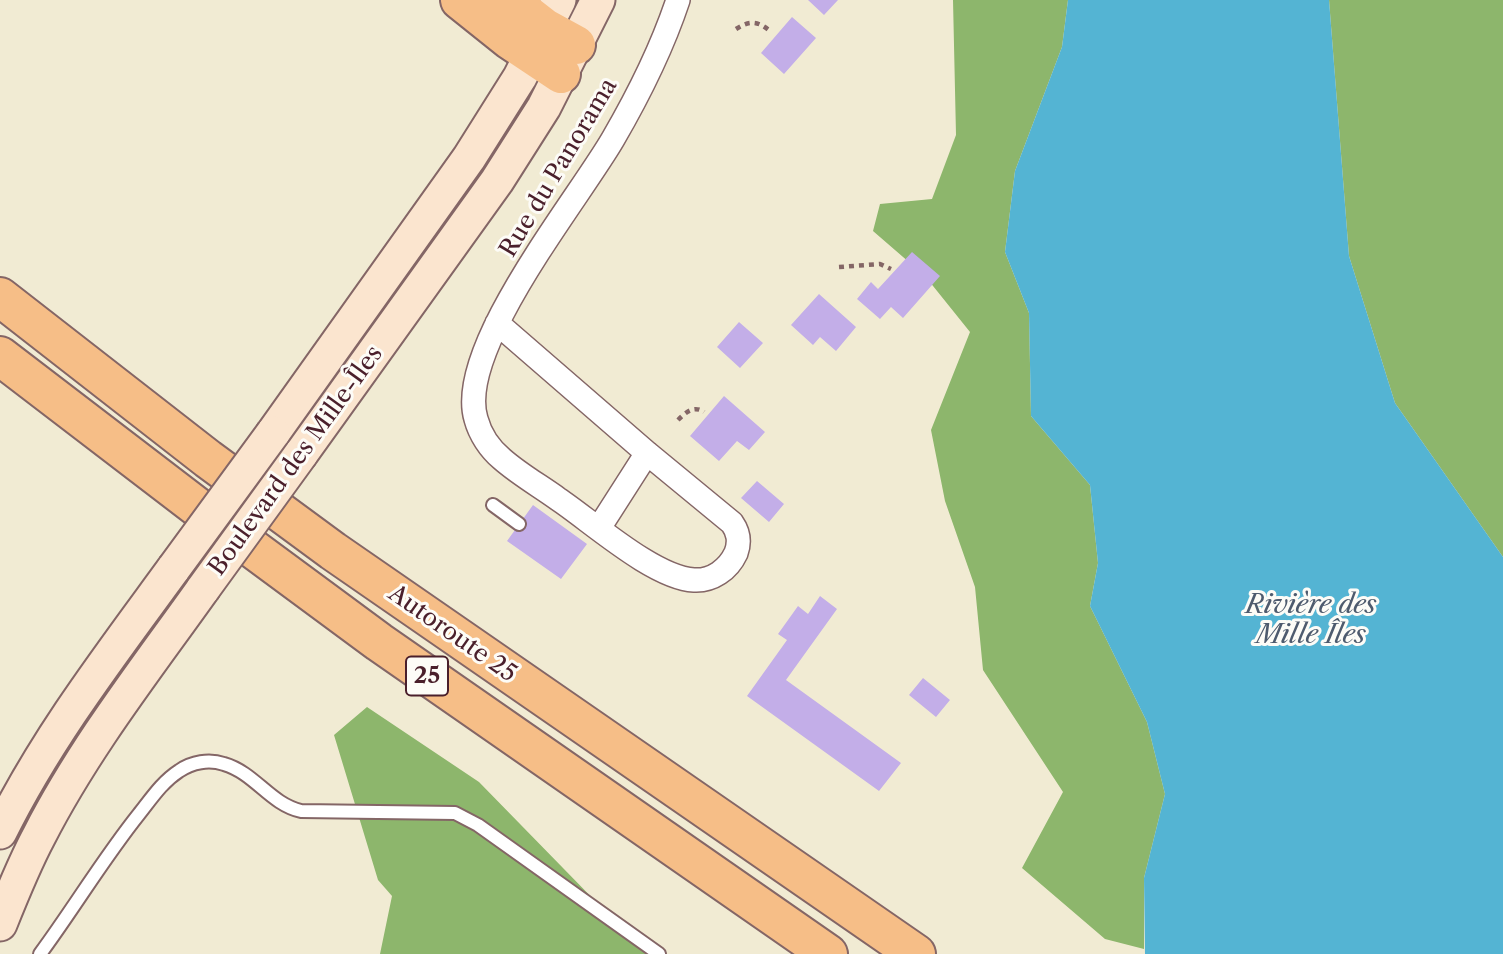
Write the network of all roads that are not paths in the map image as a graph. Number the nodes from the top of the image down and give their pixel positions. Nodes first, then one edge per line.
1 (460, 0) edge
2 (509, 0) edge
3 (598, 0) edge
4 (678, 0) edge
5 (555, 41) edge
6 (0, 298) edge
7 (497, 323) junction
8 (0, 356) edge
9 (647, 453) junction
10 (493, 505) dead end
11 (519, 524) dead end
12 (599, 528) junction
13 (0, 831) edge
14 (0, 925) edge
15 (40, 954) edge
16 (659, 954) edge
17 (828, 954) edge
18 (916, 954) edge

1 - 5 highway
2 - 5 highway
3 - 5 street, Boulevard des Mille-Îles
4 - 7 street, Rue du Panorama
5 - 13 street, Boulevard des Mille-Îles, bridge
5 - 14 street, Boulevard des Mille-Îles, bridge
6 - 18 highway, Autoroute 25 / 25
7 - 9 street, Rue du Panorama
7 - 12 street, Rue du Panorama
8 - 17 highway, Autoroute 25 / 25
9 - 12 street
9 - 12 street, Rue du Panorama
10 - 11 lane
15 - 16 lane

